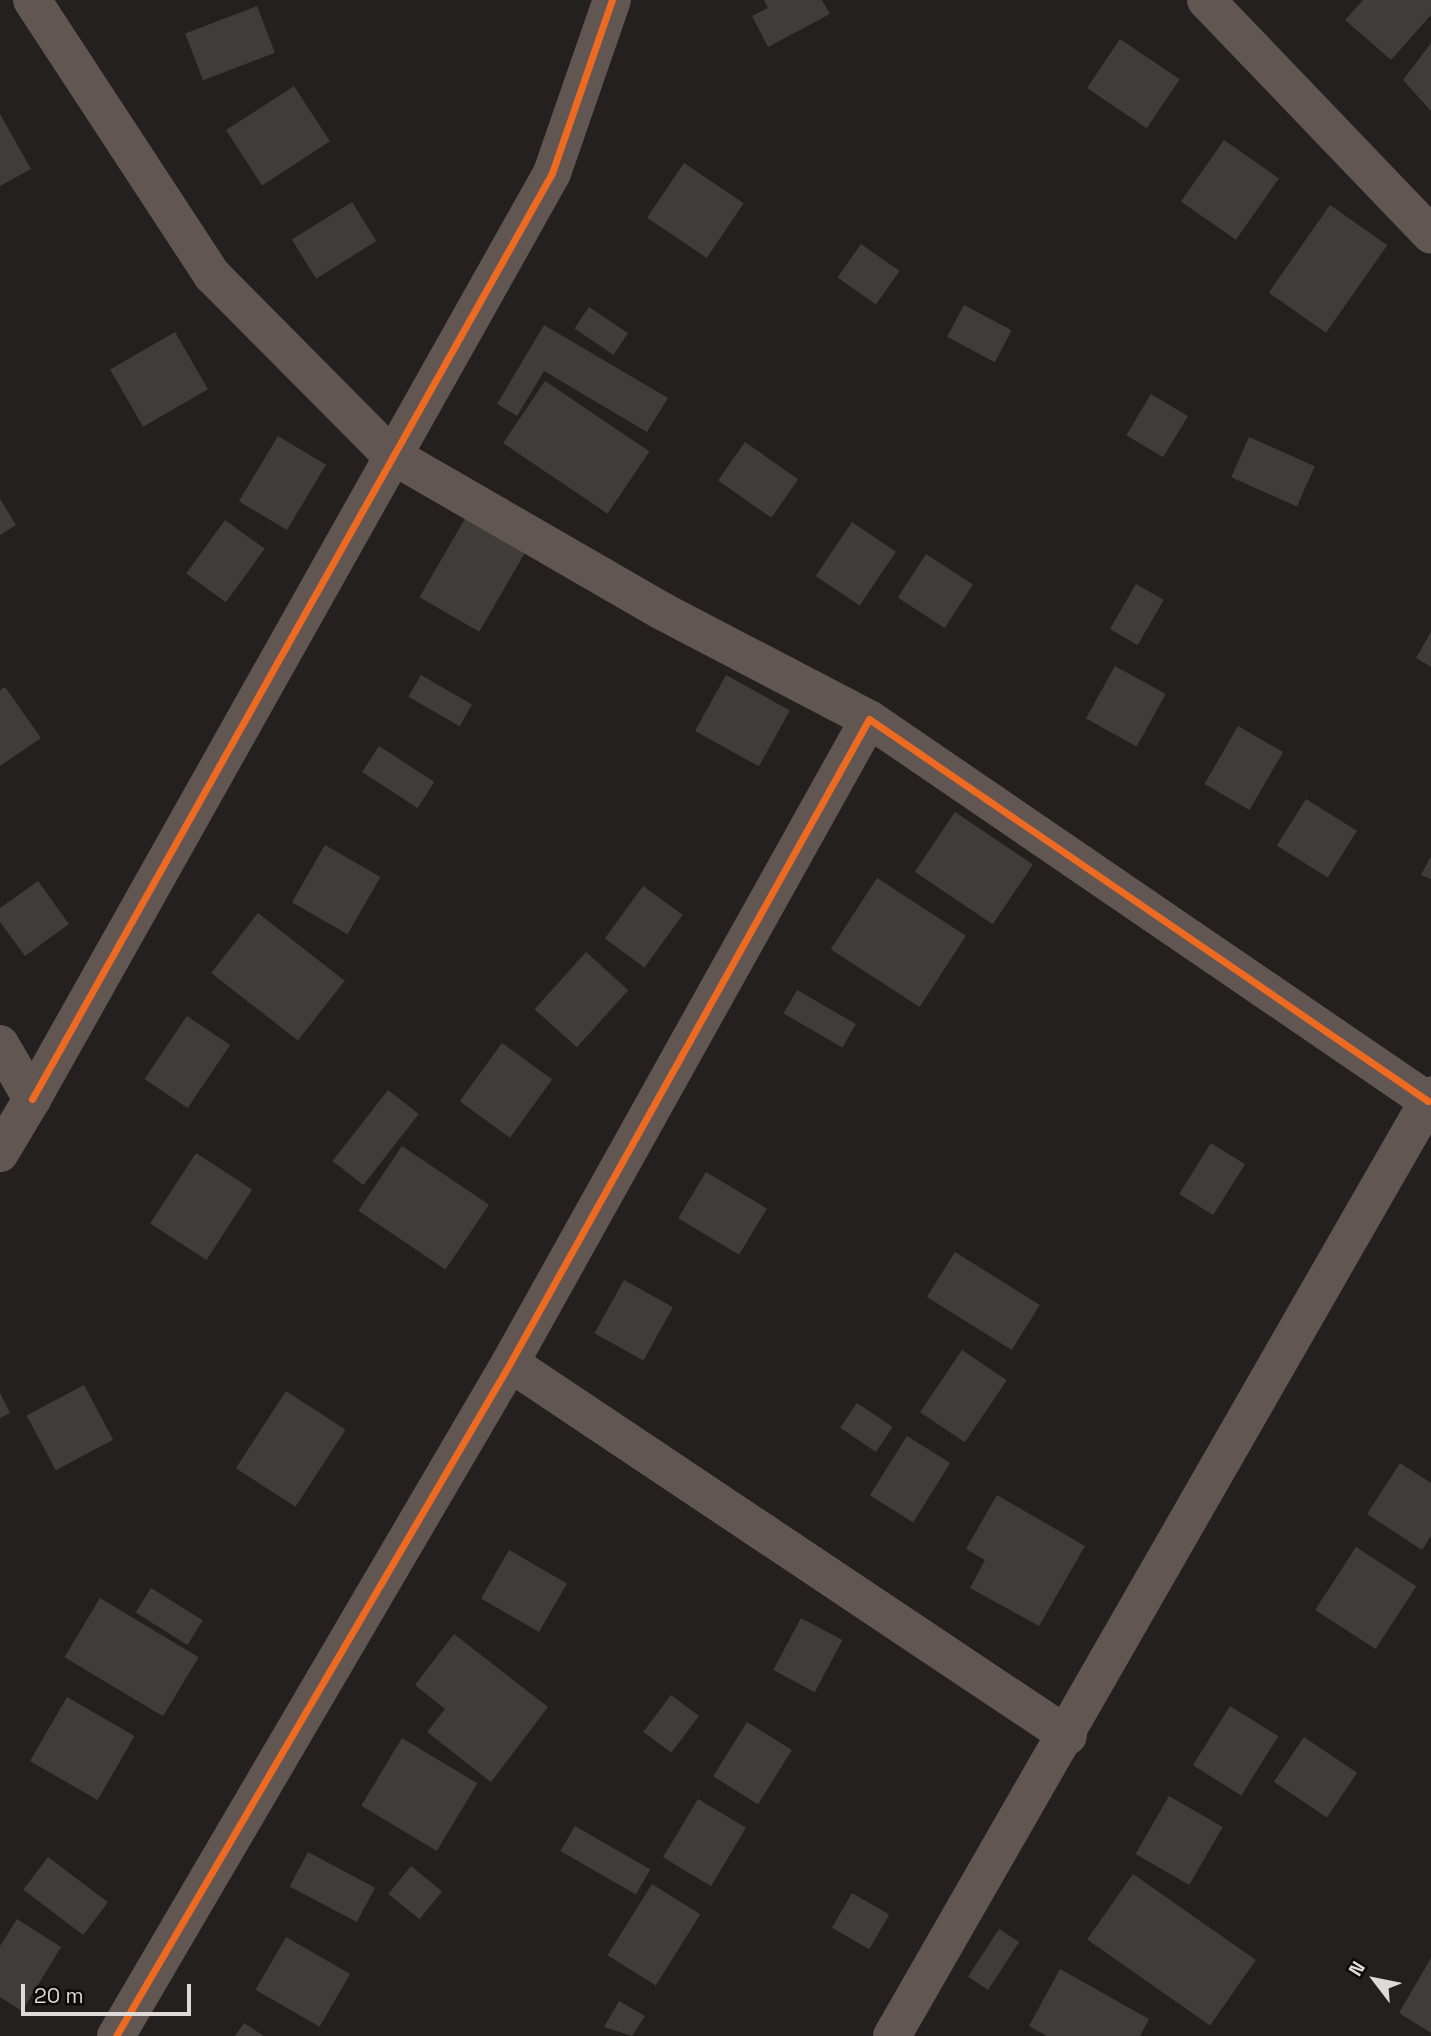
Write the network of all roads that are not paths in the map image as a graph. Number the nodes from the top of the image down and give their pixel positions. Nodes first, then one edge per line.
1 (32, 0) edge
2 (612, 0) edge
3 (1206, 0) edge
4 (1431, 235) edge
5 (390, 454) junction
6 (869, 719) junction
7 (0, 1044) edge
8 (32, 1098) junction
9 (1430, 1099) edge
10 (0, 1153) edge
11 (510, 1363) junction
12 (1068, 1736) junction
13 (116, 2036) edge
14 (892, 2036) edge

1 - 5 street
2 - 5 street
3 - 4 street
5 - 6 street
5 - 8 street
6 - 9 street
6 - 11 street
7 - 8 street
8 - 10 street
9 - 12 street
11 - 12 street
11 - 13 street
12 - 14 street

